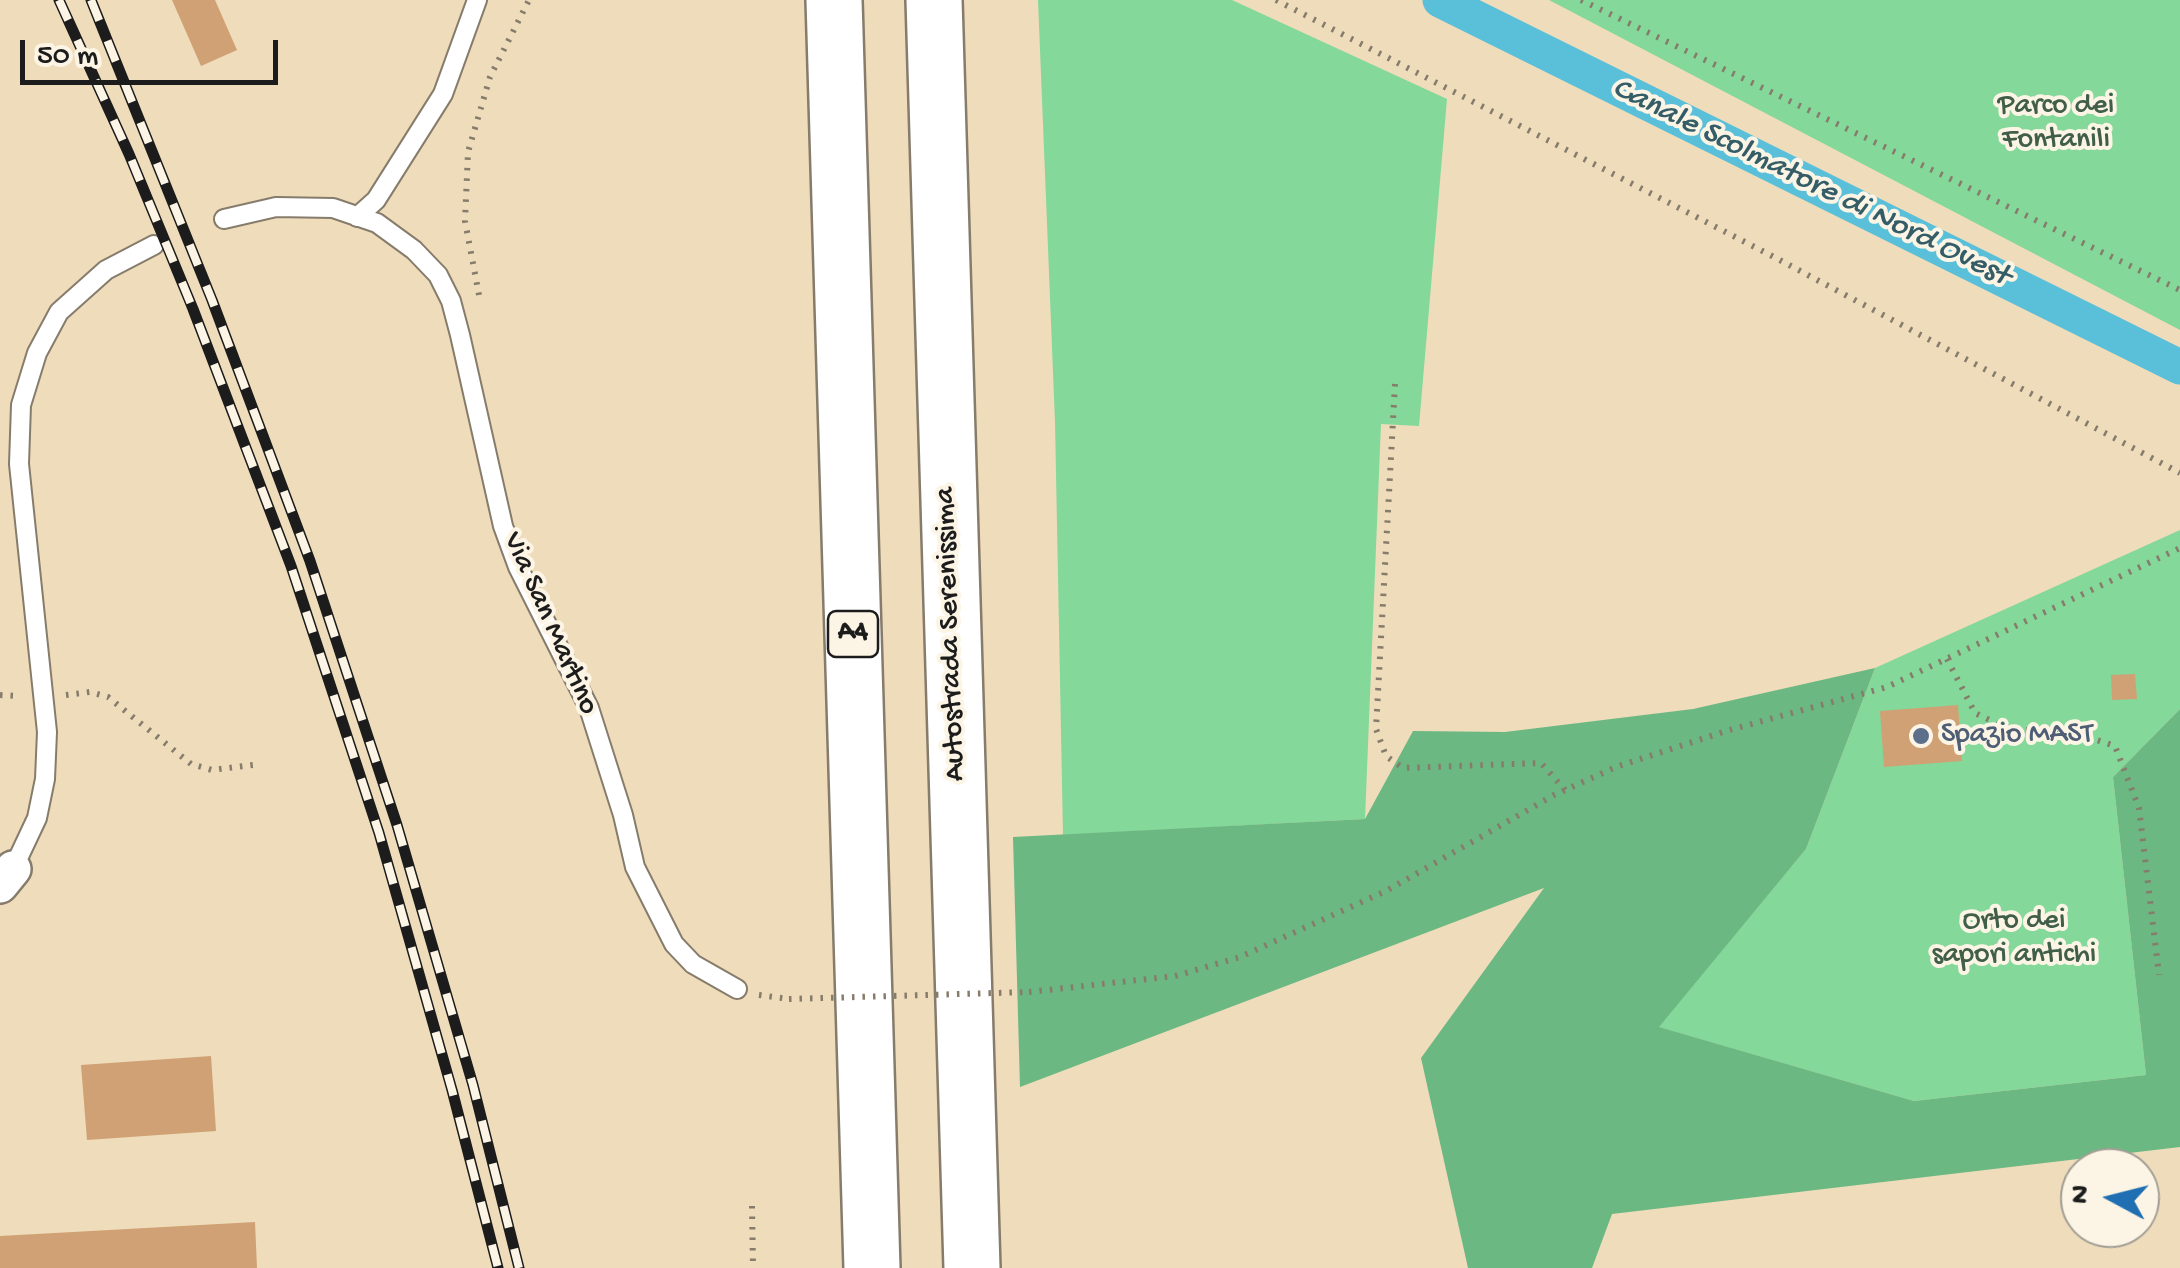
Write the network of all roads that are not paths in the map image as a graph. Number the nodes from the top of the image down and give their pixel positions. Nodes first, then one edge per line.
1 (477, 0) edge
2 (834, 0) edge
3 (934, 0) edge
4 (357, 216) junction
5 (224, 218) dead end
6 (154, 245) dead end
7 (6, 877) edge
8 (738, 990) dead end
9 (872, 1268) edge
10 (972, 1268) edge

1 - 4 lane
2 - 9 highway, A4
3 - 10 highway, Autostrada Serenissima
4 - 5 lane, Via San Martino
4 - 8 lane, Via San Martino
6 - 7 lane

